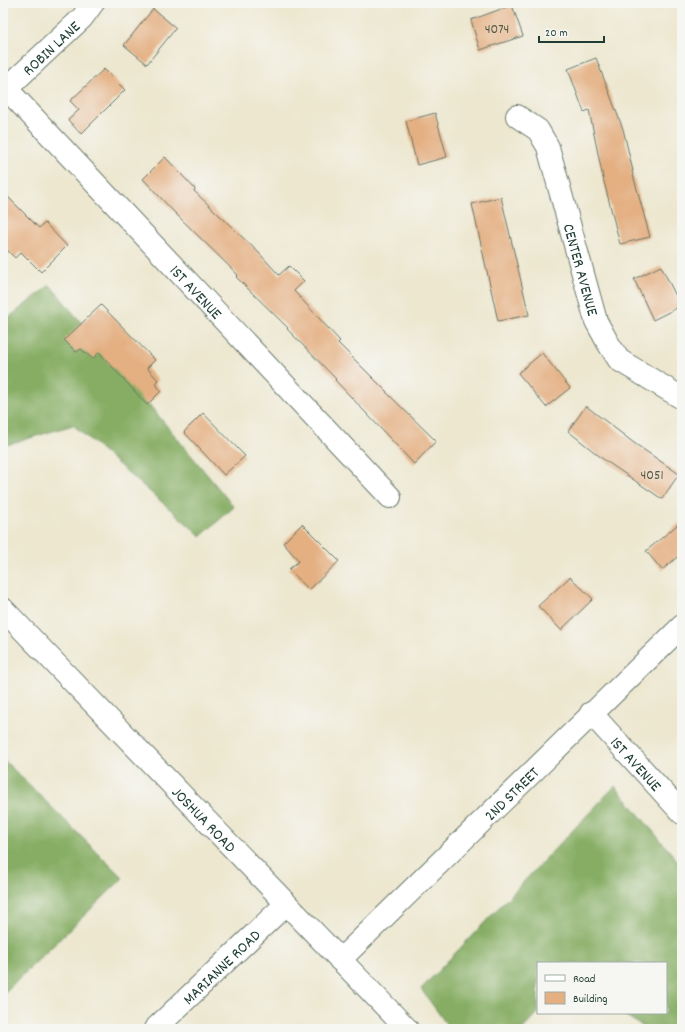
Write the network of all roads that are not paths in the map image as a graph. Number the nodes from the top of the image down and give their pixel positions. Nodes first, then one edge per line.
1 (93, 3) edge
2 (5, 87) edge
3 (517, 116) dead end
4 (682, 398) edge
5 (390, 498) dead end
6 (3, 609) edge
7 (682, 626) edge
8 (591, 713) junction
9 (682, 813) edge
10 (286, 904) junction
11 (340, 960) junction
12 (155, 1029) edge
13 (407, 1029) edge

1 - 2 street, ROBIN LANE
2 - 5 street, 1ST AVENUE
3 - 4 street, CENTER AVENUE
6 - 10 street, JOSHUA ROAD
7 - 8 street, 2ND STREET
8 - 9 street, 1ST AVENUE
8 - 11 street, 2ND STREET
10 - 11 street, JOSHUA ROAD
10 - 12 street, MARIANNE ROAD
11 - 13 street, JOSHUA ROAD

